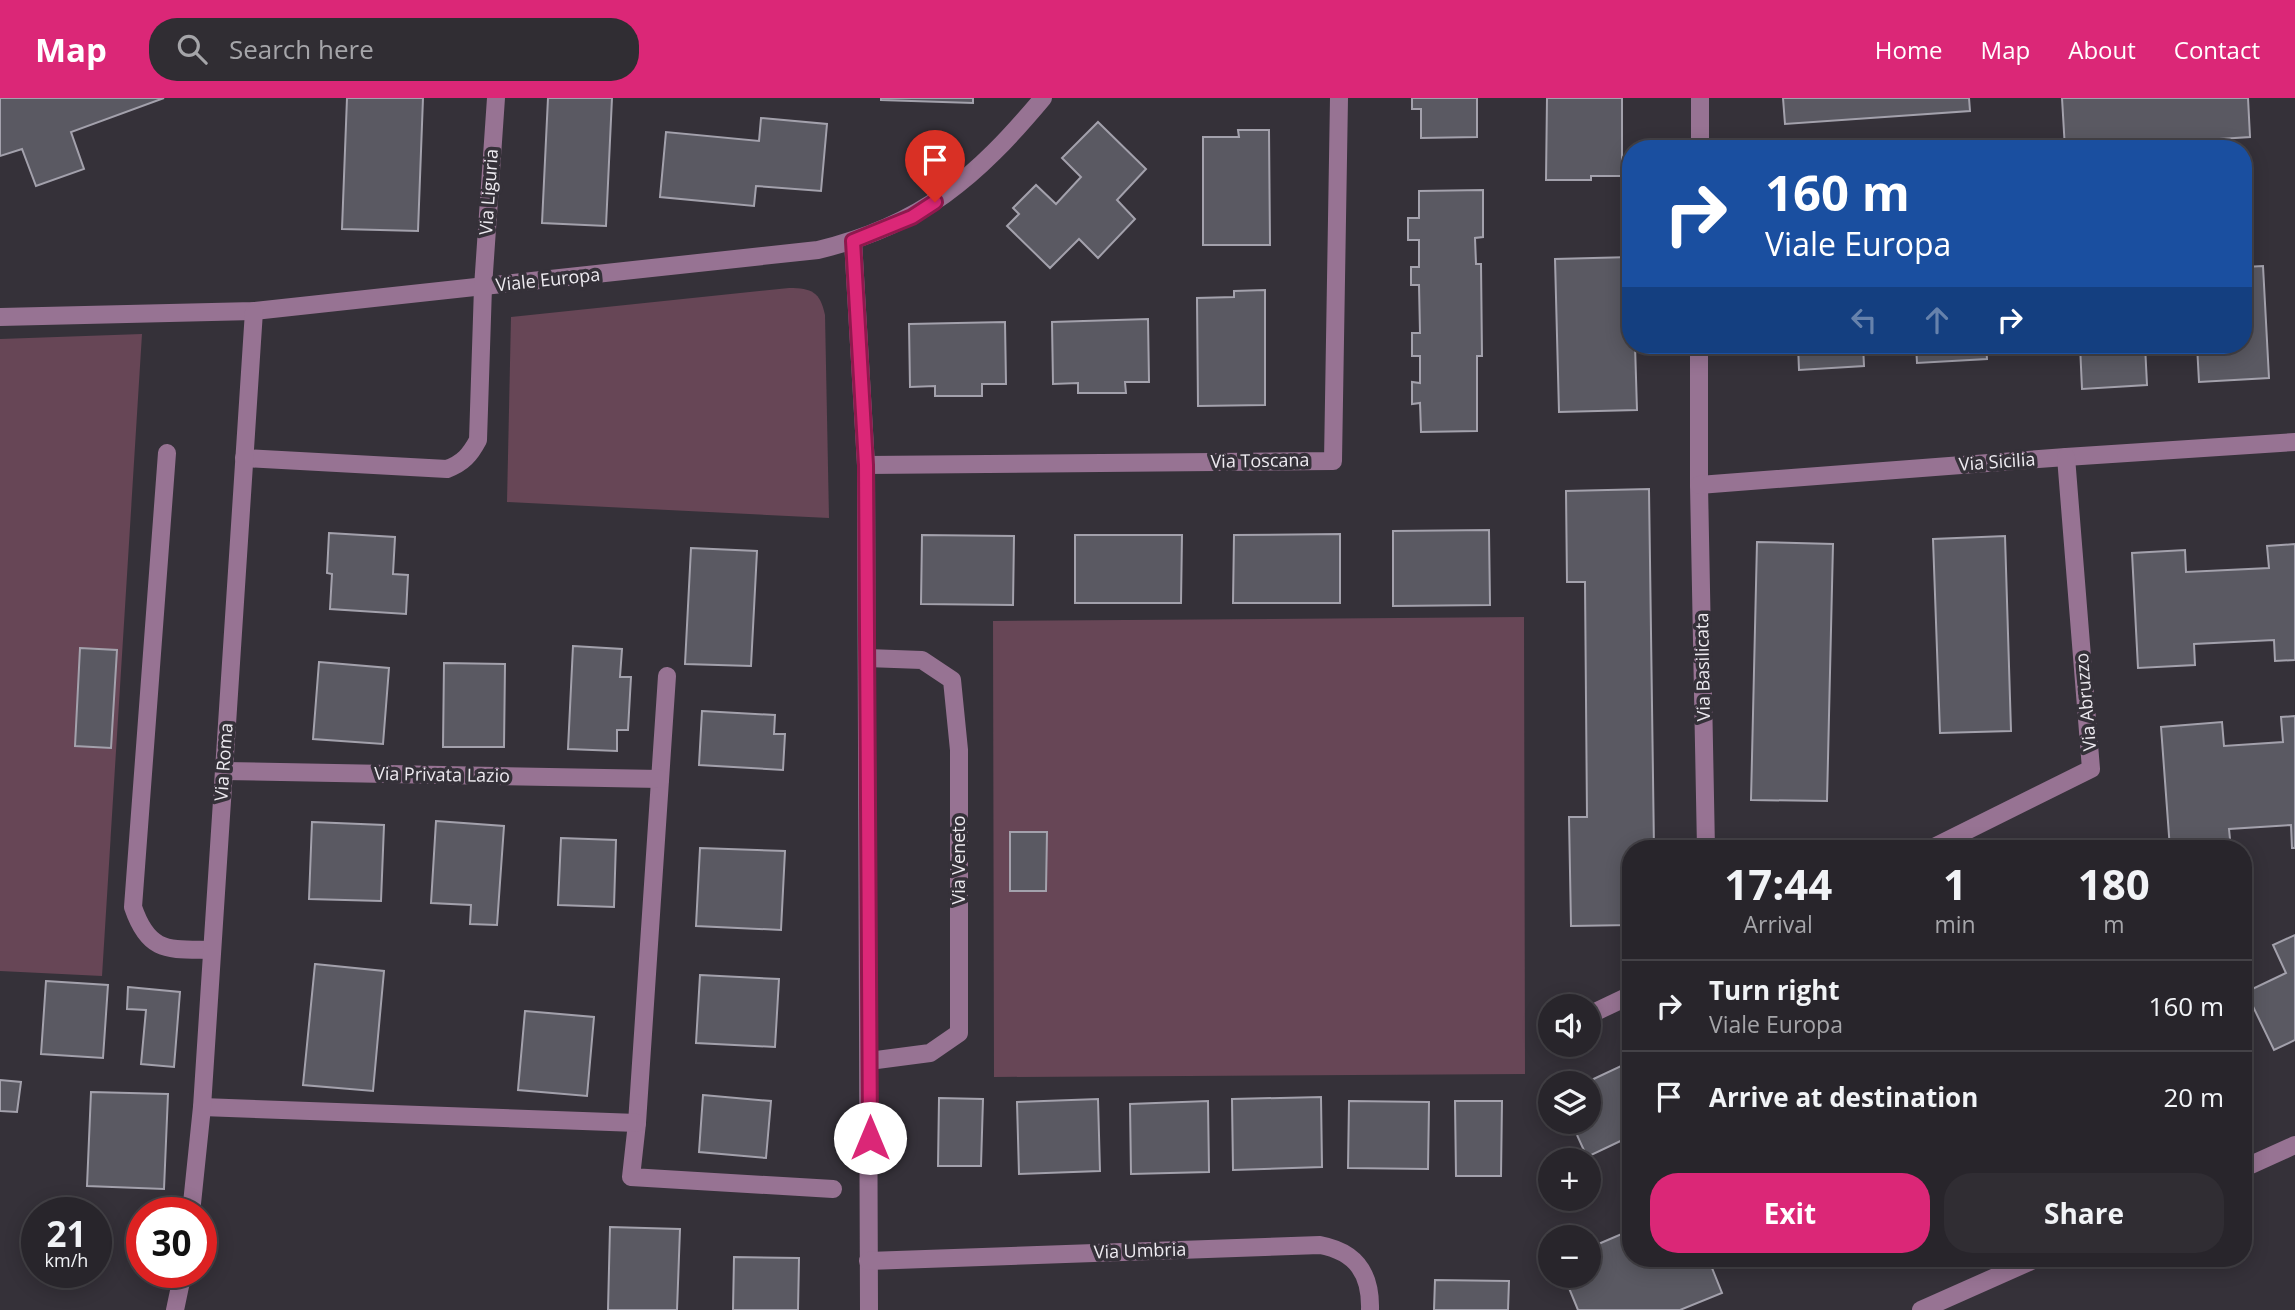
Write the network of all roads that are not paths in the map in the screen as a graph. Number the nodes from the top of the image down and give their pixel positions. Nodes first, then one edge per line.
1 (496, 98) edge
2 (1043, 98) edge
3 (1339, 98) edge
4 (1700, 98) edge
5 (1700, 140) edge
6 (853, 241) junction
7 (483, 287) junction
8 (254, 311) junction
9 (0, 317) edge
10 (1699, 354) edge
11 (2295, 442) edge
12 (167, 453) dead end
13 (2066, 457) junction
14 (244, 458) junction
15 (866, 465) junction
16 (1699, 485) junction
17 (867, 658) junction
18 (667, 676) dead end
19 (224, 771) junction
20 (660, 779) junction
21 (1706, 840) edge
22 (1948, 840) edge
23 (212, 950) junction
24 (1622, 999) edge
25 (1601, 1009) edge
26 (869, 1061) junction
27 (202, 1107) junction
28 (637, 1123) junction
29 (2295, 1145) edge
30 (2252, 1164) edge
31 (833, 1189) dead end
32 (193, 1197) edge
33 (868, 1261) junction
34 (2018, 1267) edge
35 (180, 1288) edge
36 (175, 1310) edge
37 (869, 1310) edge
38 (1370, 1310) edge
39 (1921, 1310) edge

1 - 7 street, Via Liguria
2 - 6 street, Viale Europa
3 - 15 street, Via Toscana
4 - 5 street
6 - 7 street, Viale Europa
6 - 15 street
7 - 8 street, Viale Europa
7 - 14 street, Via Liguria
8 - 9 street, Viale Europa
8 - 14 street, Via Roma
10 - 16 street, Via Basilicata
11 - 13 street, Via Sicilia
12 - 23 street
13 - 16 street, Via Sicilia
13 - 22 street, Via Abruzzo
14 - 19 street, Via Roma
15 - 17 street
16 - 21 street, Via Basilicata
17 - 26 street
17 - 26 street, Via Veneto
18 - 20 street
19 - 20 street, Via Privata Lazio
19 - 23 street, Via Roma
20 - 28 street
23 - 27 street, Via Roma
24 - 25 street
26 - 33 street
27 - 28 street
27 - 32 street, Via Roma
28 - 31 street
29 - 30 street
33 - 37 street
33 - 38 street, Via Umbria
34 - 39 street
35 - 36 street

